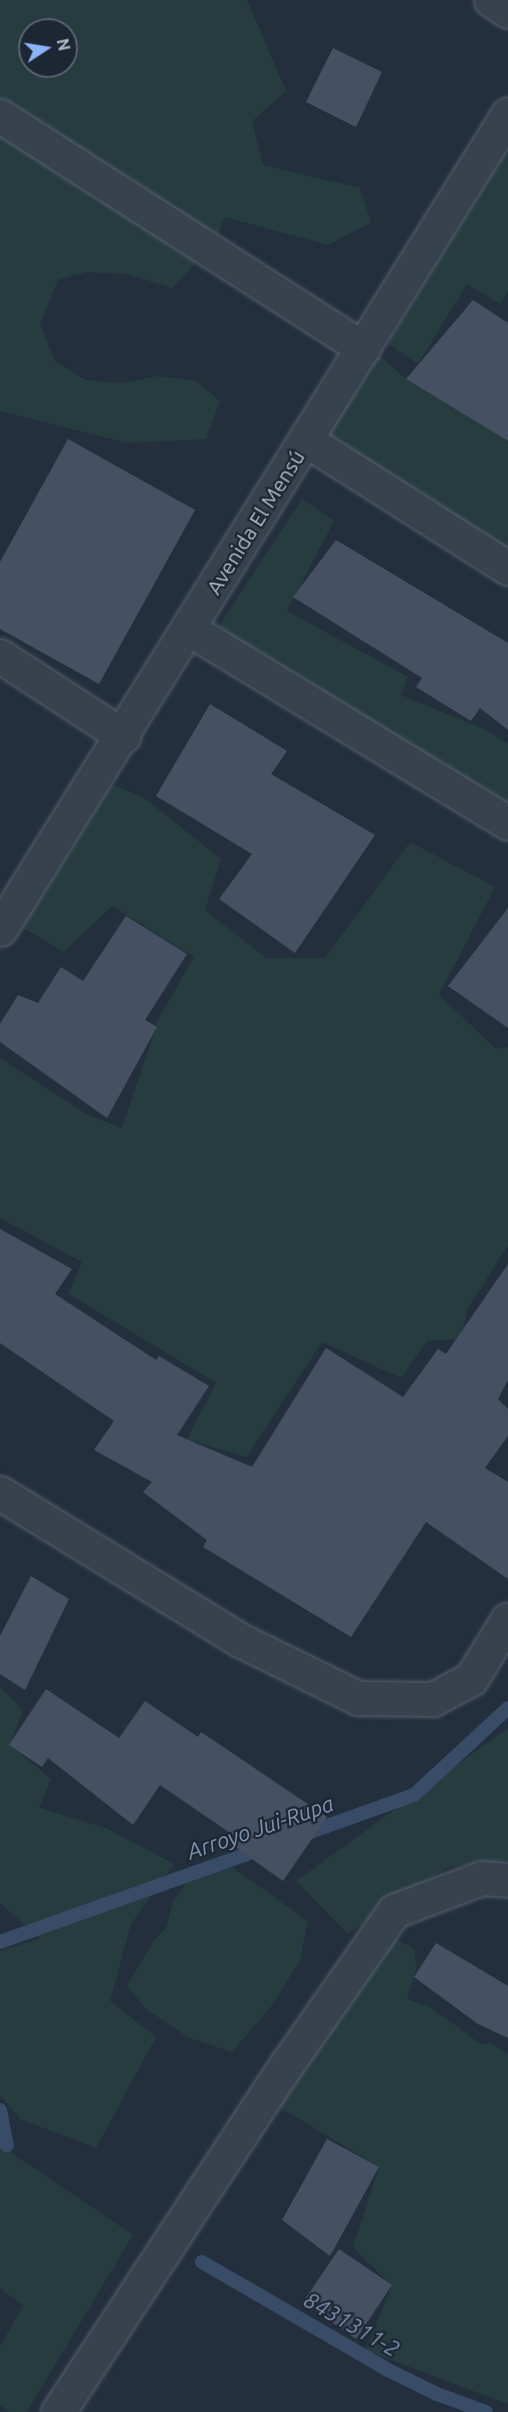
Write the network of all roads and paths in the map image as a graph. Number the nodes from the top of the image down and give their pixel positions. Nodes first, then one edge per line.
1 (491, 0) edge
2 (508, 10) edge
3 (508, 114) edge
4 (0, 116) edge
5 (363, 348) junction
6 (306, 440) junction
7 (508, 568) edge
8 (189, 629) junction
9 (0, 656) edge
10 (123, 736) junction
11 (508, 823) edge
12 (0, 929) edge
13 (0, 1493) edge
14 (508, 1619) edge
15 (508, 1880) edge
16 (58, 2412) edge

1 - 2 street
3 - 5 street, Avenida El Mensú
4 - 5 street
5 - 6 street, Avenida El Mensú
6 - 7 street
6 - 8 street, Avenida El Mensú
8 - 10 street, Avenida El Mensú
8 - 11 street
9 - 10 street
10 - 12 street, Avenida El Mensú
13 - 14 street
15 - 16 street

